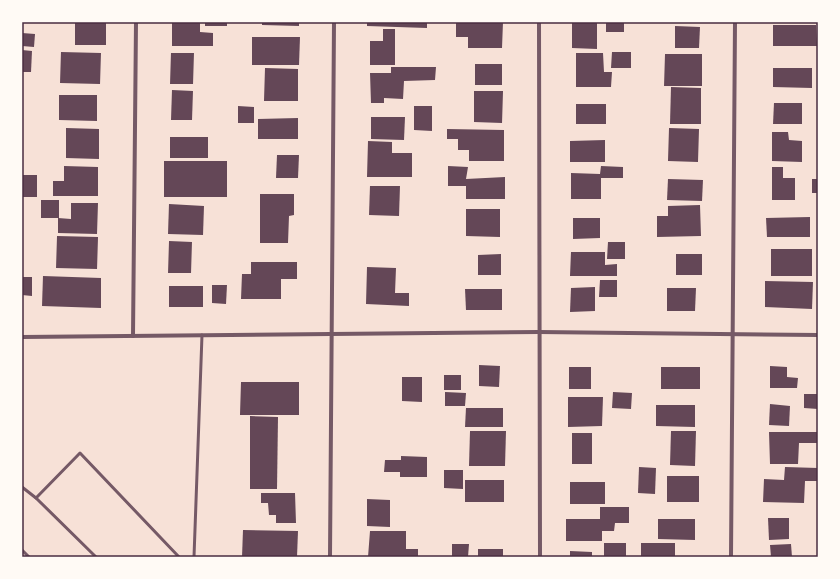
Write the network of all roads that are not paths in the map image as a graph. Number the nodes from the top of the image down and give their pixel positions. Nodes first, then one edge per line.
1 (136, 22) edge
2 (334, 22) edge
3 (539, 22) edge
4 (735, 22) edge
5 (539, 332) junction
6 (332, 334) junction
7 (732, 334) junction
8 (202, 335) junction
9 (818, 335) edge
10 (133, 336) junction
11 (22, 337) edge
12 (22, 487) edge
13 (36, 498) junction
14 (22, 550) edge
15 (29, 557) edge
16 (96, 557) edge
17 (179, 557) edge
18 (194, 557) edge
19 (330, 557) edge
20 (540, 557) edge
21 (731, 557) edge

1 - 10 street
2 - 6 street
3 - 5 street
4 - 7 street
5 - 6 street
5 - 7 street
5 - 20 street
6 - 8 street
6 - 19 street
7 - 9 street
7 - 21 street
8 - 10 street
8 - 18 lane
10 - 11 street
12 - 13 lane
13 - 16 lane
13 - 17 lane
14 - 15 lane

